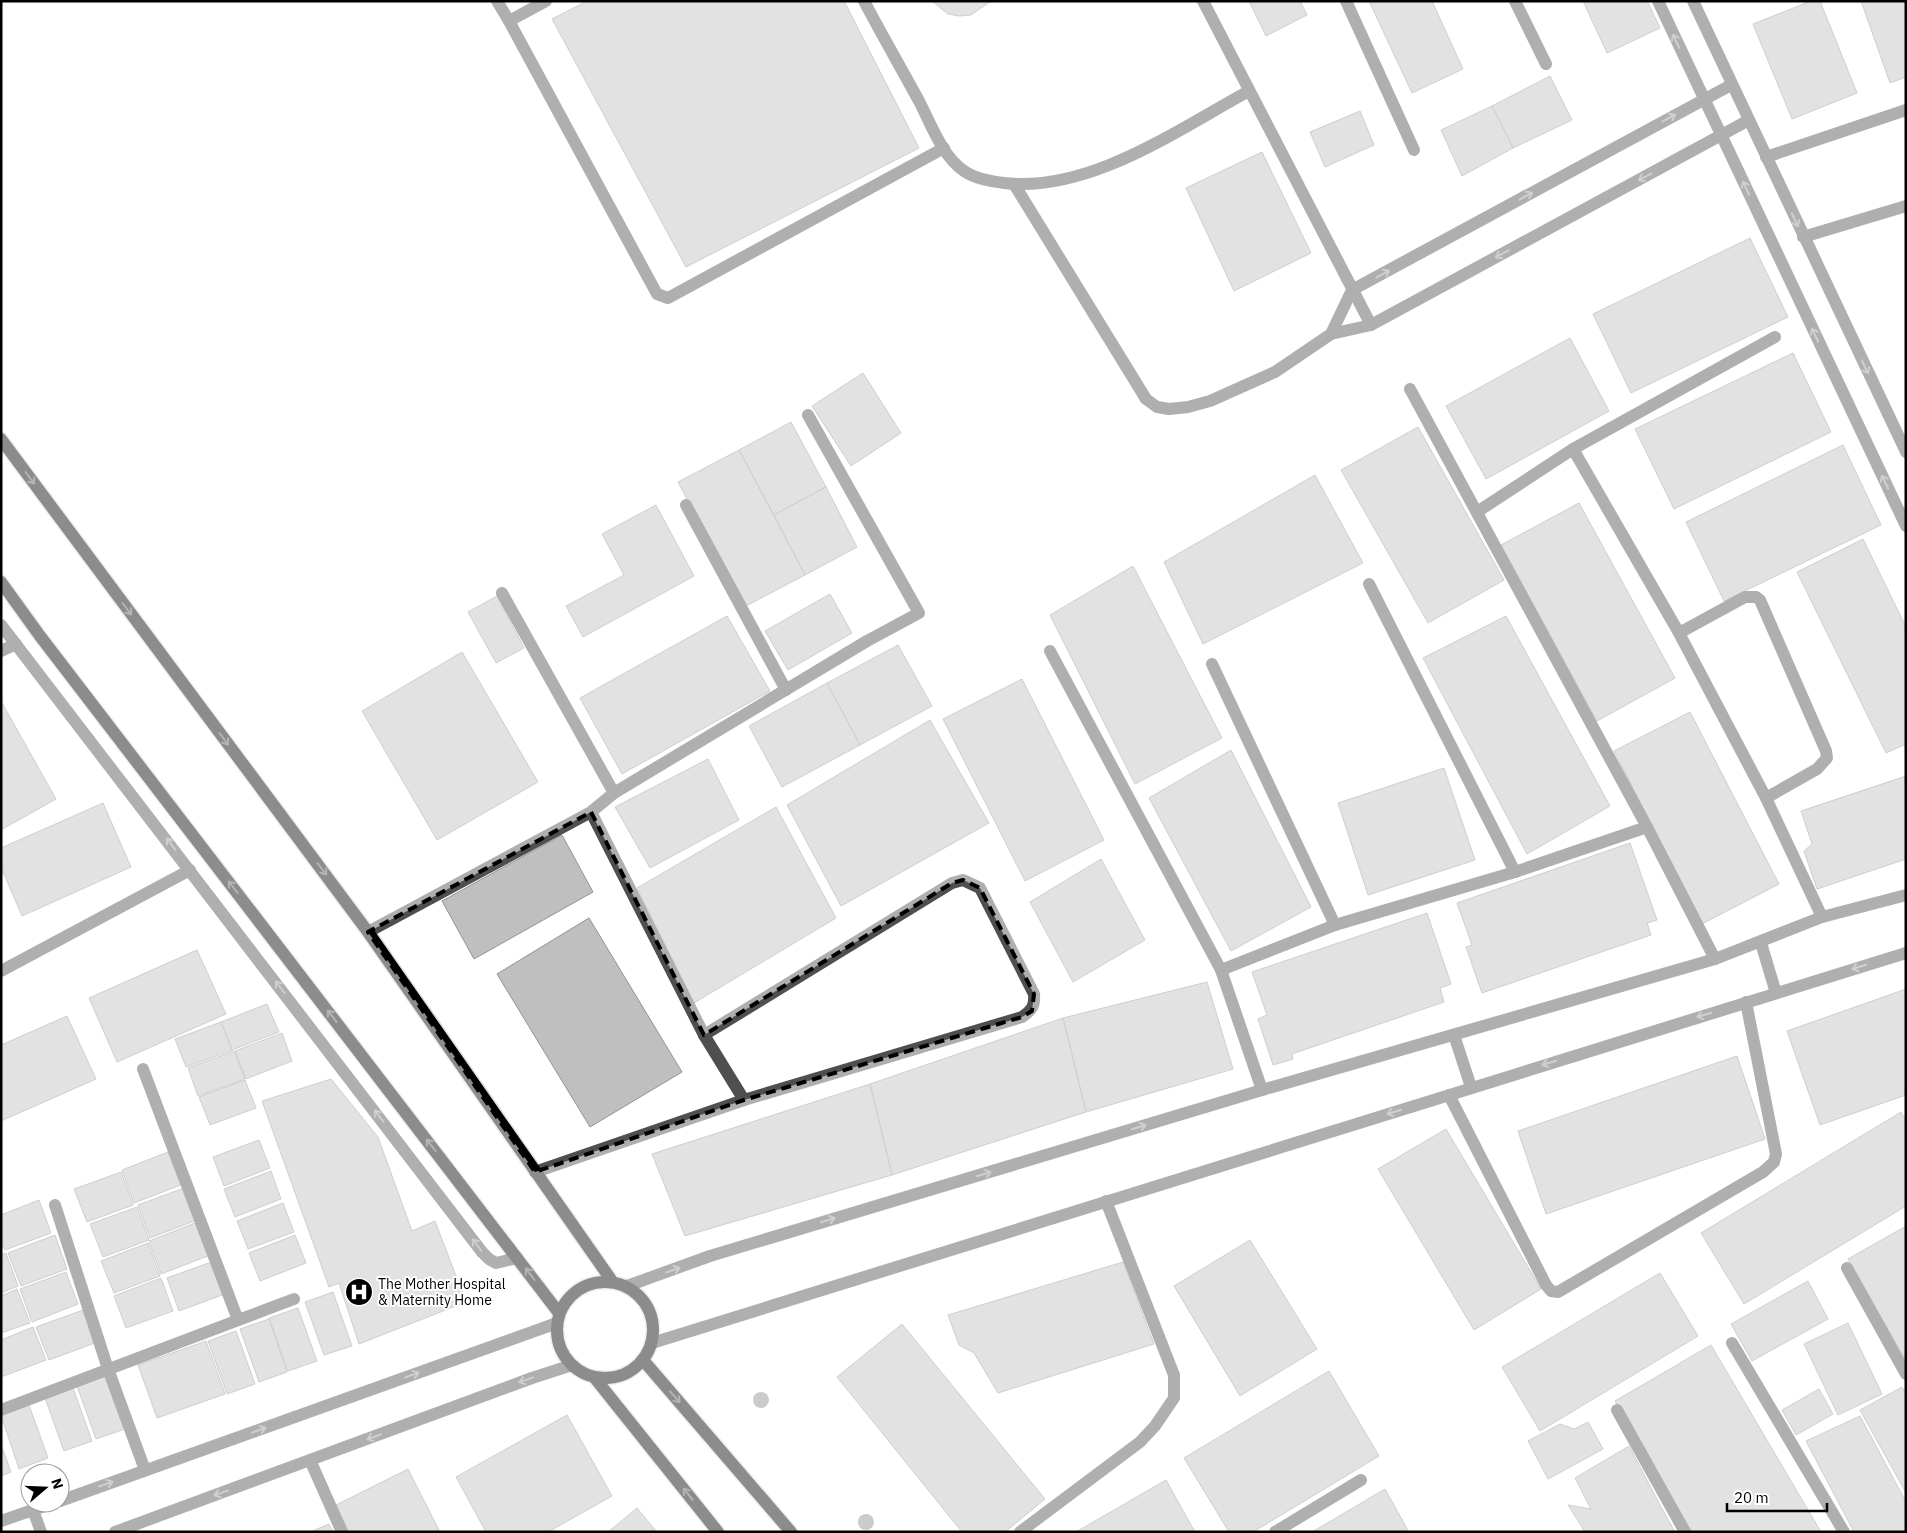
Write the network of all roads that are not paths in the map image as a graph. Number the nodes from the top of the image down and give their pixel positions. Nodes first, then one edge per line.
1 (498, 1) edge
2 (546, 1) edge
3 (864, 1) edge
4 (1203, 1) edge
5 (1346, 1) edge
6 (1515, 1) edge
7 (1658, 1) edge
8 (1693, 1) edge
9 (509, 21) junction
10 (1546, 64) dead end
11 (1731, 85) junction
12 (1249, 91) junction
13 (1703, 100) junction
14 (1906, 110) edge
15 (1749, 120) junction
16 (1721, 136) junction
17 (944, 148) junction
18 (1414, 150) dead end
19 (1766, 157) junction
20 (1014, 184) junction
21 (1906, 206) edge
22 (1803, 237) junction
23 (1352, 290) junction
24 (1371, 325) junction
25 (1331, 334) junction
26 (1775, 337) dead end
27 (1410, 389) dead end
28 (808, 415) dead end
29 (1, 439) edge
30 (1574, 449) junction
31 (1906, 452) edge
32 (686, 505) dead end
33 (1477, 512) junction
34 (1906, 526) edge
35 (1, 582) edge
36 (1369, 584) dead end
37 (502, 593) dead end
38 (1, 625) edge
39 (1679, 633) junction
40 (16, 644) junction
41 (1, 651) edge
42 (1050, 651) dead end
43 (1212, 664) dead end
44 (786, 690) junction
45 (614, 793) junction
46 (1766, 798) junction
47 (591, 812) junction
48 (1647, 827) junction
49 (190, 870) junction
50 (1514, 872) junction
51 (1906, 895) edge
52 (1822, 917) junction
53 (1335, 925) junction
54 (368, 932) junction
55 (1761, 943) junction
56 (1906, 953) edge
57 (1715, 959) junction
58 (1221, 970) junction
59 (1, 971) edge
60 (1776, 993) junction
61 (1746, 1002) junction
62 (1454, 1035) junction
63 (704, 1036) junction
64 (143, 1069) dead end
65 (1472, 1087) junction
66 (1262, 1090) junction
67 (1449, 1095) junction
68 (744, 1100) junction
69 (535, 1172) junction
70 (1106, 1201) junction
71 (55, 1205) dead end
72 (517, 1258) junction
73 (1847, 1268) dead end
74 (612, 1281) junction
75 (627, 1286) junction
76 (294, 1299) dead end
77 (558, 1318) junction
78 (238, 1320) junction
79 (1732, 1342) dead end
80 (652, 1343) junction
81 (643, 1360) junction
82 (572, 1365) junction
83 (108, 1370) junction
84 (1906, 1374) edge
85 (594, 1377) junction
86 (1, 1410) edge
87 (1617, 1410) dead end
88 (310, 1460) junction
89 (145, 1470) junction
90 (1361, 1480) dead end
91 (70, 1496) edge
92 (24, 1513) edge
93 (33, 1513) edge
94 (1, 1521) edge
95 (41, 1532) edge
96 (115, 1532) edge
97 (342, 1532) edge
98 (718, 1532) edge
99 (791, 1532) edge
100 (1020, 1532) edge
101 (1276, 1532) edge
102 (1685, 1532) edge
103 (1844, 1532) edge

1 - 9 street
2 - 9 street
3 - 17 street
4 - 12 street
5 - 18 street
6 - 10 street
13 -> 7 street
8 - 11 street
9 - 17 street
11 - 13 street
11 - 15 street
12 - 20 street
12 - 23 street
13 - 16 street
23 -> 13 street
14 - 19 street
15 - 16 street
15 - 19 street
16 -> 24 street
34 -> 16 street
17 - 20 street
19 -> 22 street
20 - 25 street
21 - 22 street
22 -> 31 street
23 - 24 street
23 - 25 street
24 - 25 street
26 - 30 street
27 - 33 street
28 - 44 street
29 -> 54 main road
30 - 33 street
30 - 39 street
32 - 44 street
33 - 48 street
72 -> 35 main road
36 - 50 street
37 - 45 street
38 - 40 street
39 - 46 street
39 - 46 street
40 - 41 street
49 -> 40 street
42 - 58 street
43 - 53 street
44 - 45 street
45 - 47 street
46 - 52 street
47 - 54 street
47 - 63 street
48 - 50 street
48 - 57 street
49 - 59 street
72 -> 49 street
50 - 53 street
51 - 52 street
52 - 55 street
53 - 58 street
54 - 69 main road
55 - 57 street
55 - 60 street
56 -> 60 street
57 - 62 street
58 - 66 street
60 - 61 street
61 -> 65 street
61 - 67 street
62 - 65 street
62 - 66 street
63 - 68 street
63 - 68 street
64 - 78 street
65 - 67 street
75 -> 66 street
67 -> 70 street
68 - 69 street
69 - 74 main road
70 - 80 street
70 - 100 street
71 - 83 street
77 -> 72 main road
73 - 84 street
74 - 75 main road
74 - 77 main road
75 - 80 main road
76 - 78 street
77 - 82 main road
89 -> 77 street
78 - 83 street
79 - 103 street
80 - 81 main road
81 - 85 main road
81 -> 99 main road
82 - 85 main road
82 -> 88 street
83 - 86 street
83 - 89 street
98 -> 85 main road
87 - 102 street
88 -> 96 street
88 - 97 street
91 -> 89 street
90 - 101 street
92 - 94 street
93 - 95 street

